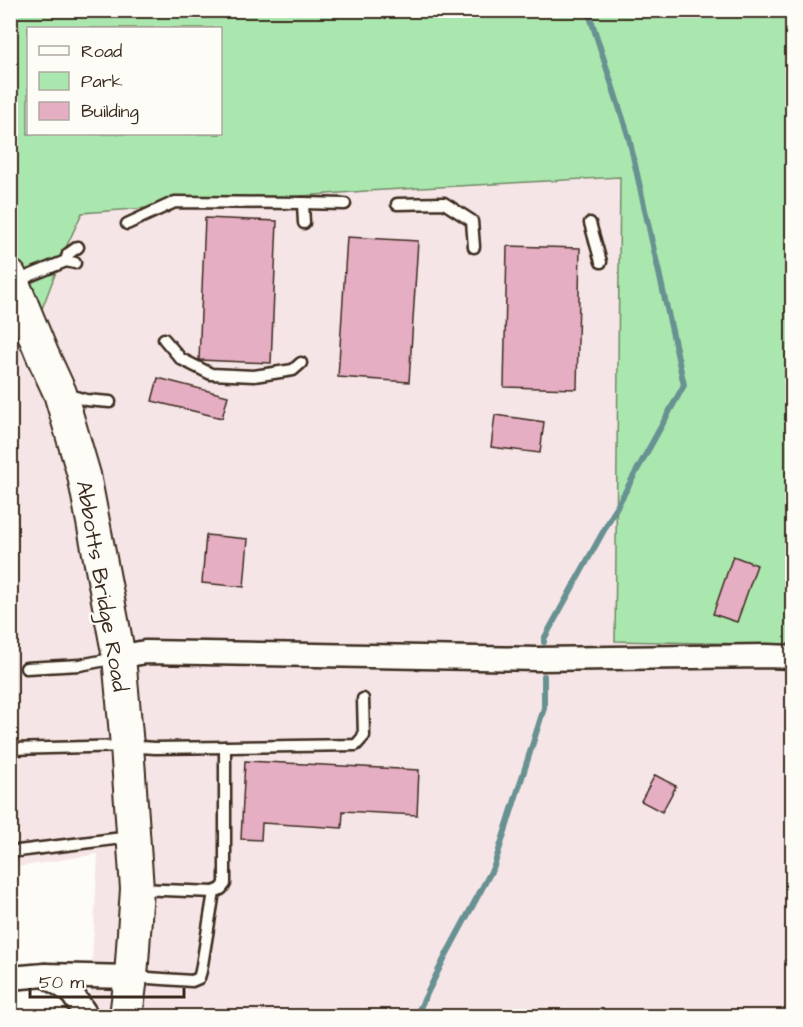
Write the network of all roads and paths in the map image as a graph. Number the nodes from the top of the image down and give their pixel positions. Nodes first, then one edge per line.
1 (303, 203) junction
2 (345, 204) dead end
3 (397, 204) dead end
4 (304, 223) dead end
5 (590, 223) dead end
6 (127, 224) dead end
7 (78, 247) dead end
8 (474, 247) dead end
9 (601, 262) dead end
10 (12, 279) edge
11 (165, 339) dead end
12 (301, 363) dead end
13 (60, 393) junction
14 (110, 402) dead end
15 (119, 657) junction
16 (792, 657) edge
17 (26, 668) dead end
18 (363, 699) dead end
19 (127, 746) junction
20 (225, 747) junction
21 (10, 749) edge
22 (134, 836) junction
23 (10, 852) edge
24 (137, 889) junction
25 (214, 892) junction
26 (45, 975) junction
27 (131, 977) junction
28 (10, 978) edge
29 (87, 1017) edge
30 (126, 1017) edge

1 - 2 lane
1 - 4 lane
1 - 6 lane
3 - 8 lane
5 - 9 lane
7 - 10 lane
10 - 13 main road, Abbotts Bridge Road
11 - 12 lane
13 - 14 lane
13 - 15 main road, Abbotts Bridge Road
15 - 16 street
15 - 17 lane
15 - 19 main road, Abbotts Bridge Road
18 - 20 lane
19 - 20 lane
19 - 21 lane
19 - 22 main road, Abbotts Bridge Road
20 - 25 lane
22 - 23 lane
22 - 24 main road, Abbotts Bridge Road
24 - 25 lane
24 - 27 main road, Abbotts Bridge Road
25 - 27 lane
26 - 27 street
26 - 28 street
26 - 29 street
27 - 30 main road, Abbotts Bridge Road

